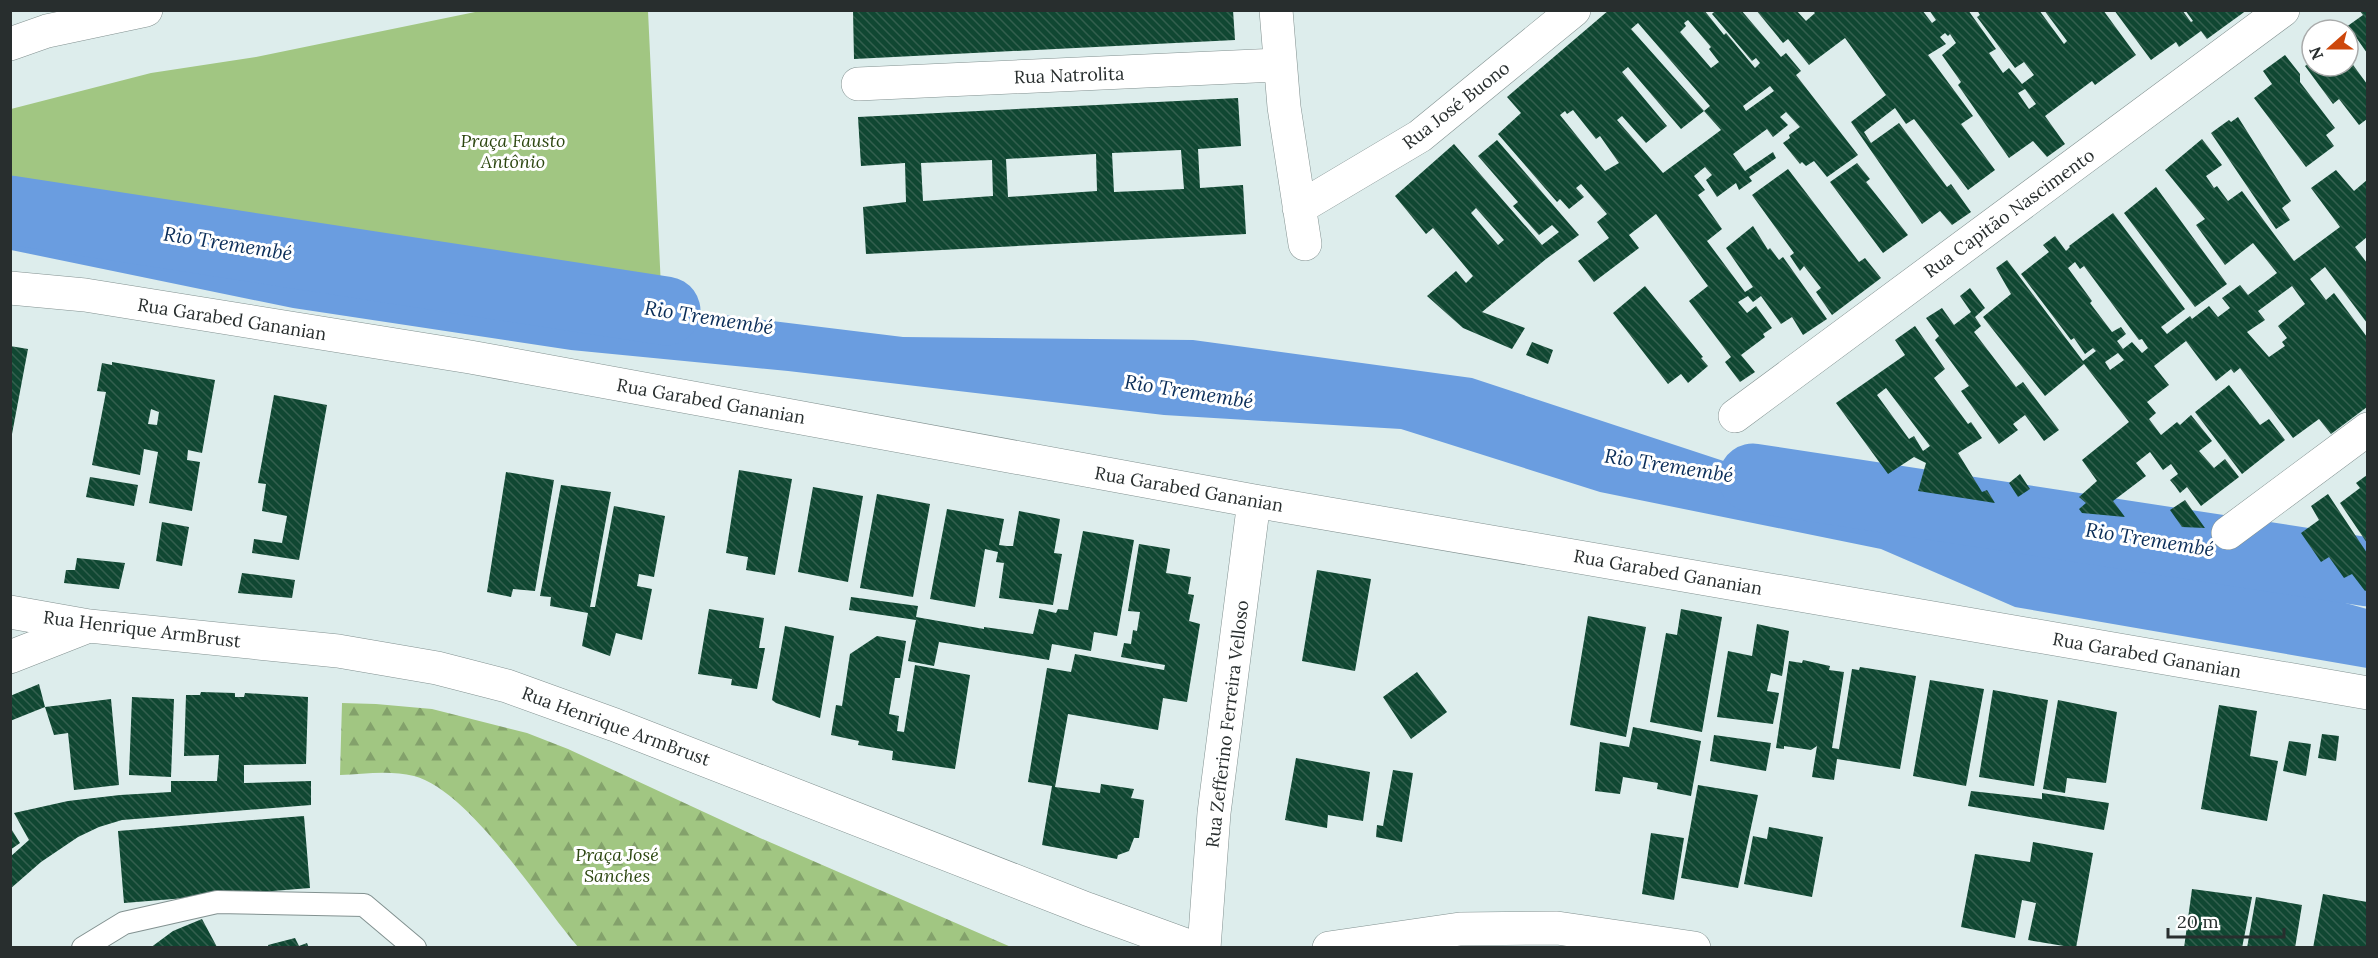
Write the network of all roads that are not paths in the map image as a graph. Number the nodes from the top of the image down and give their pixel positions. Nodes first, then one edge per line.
1 (146, 10) edge
2 (1276, 10) edge
3 (1574, 10) edge
4 (2283, 10) edge
5 (10, 44) edge
6 (1279, 65) junction
7 (858, 84) dead end
8 (1299, 208) junction
9 (1305, 244) dead end
10 (10, 288) edge
11 (1735, 416) dead end
12 (2367, 429) edge
13 (1254, 501) junction
14 (2228, 532) dead end
15 (10, 612) edge
16 (89, 626) junction
17 (10, 657) edge
18 (2367, 693) edge
19 (83, 948) edge
20 (415, 948) edge
21 (1194, 948) edge
22 (1204, 948) edge
23 (1329, 948) edge
24 (1694, 948) edge

1 - 5 street
2 - 6 street
3 - 8 street, Rua José Buono
4 - 11 street, Rua Capitão Nascimento
6 - 7 street, Rua Natrolita
6 - 8 street
8 - 9 street
10 - 13 street, Rua Garabed Gananian
12 - 14 street
13 - 18 street, Rua Garabed Gananian
13 - 22 street, Rua Zefferino Ferreira Velloso
15 - 16 street, Rua Henrique ArmBrust
16 - 17 street
16 - 21 street, Rua Henrique ArmBrust
19 - 20 lane
23 - 24 street

